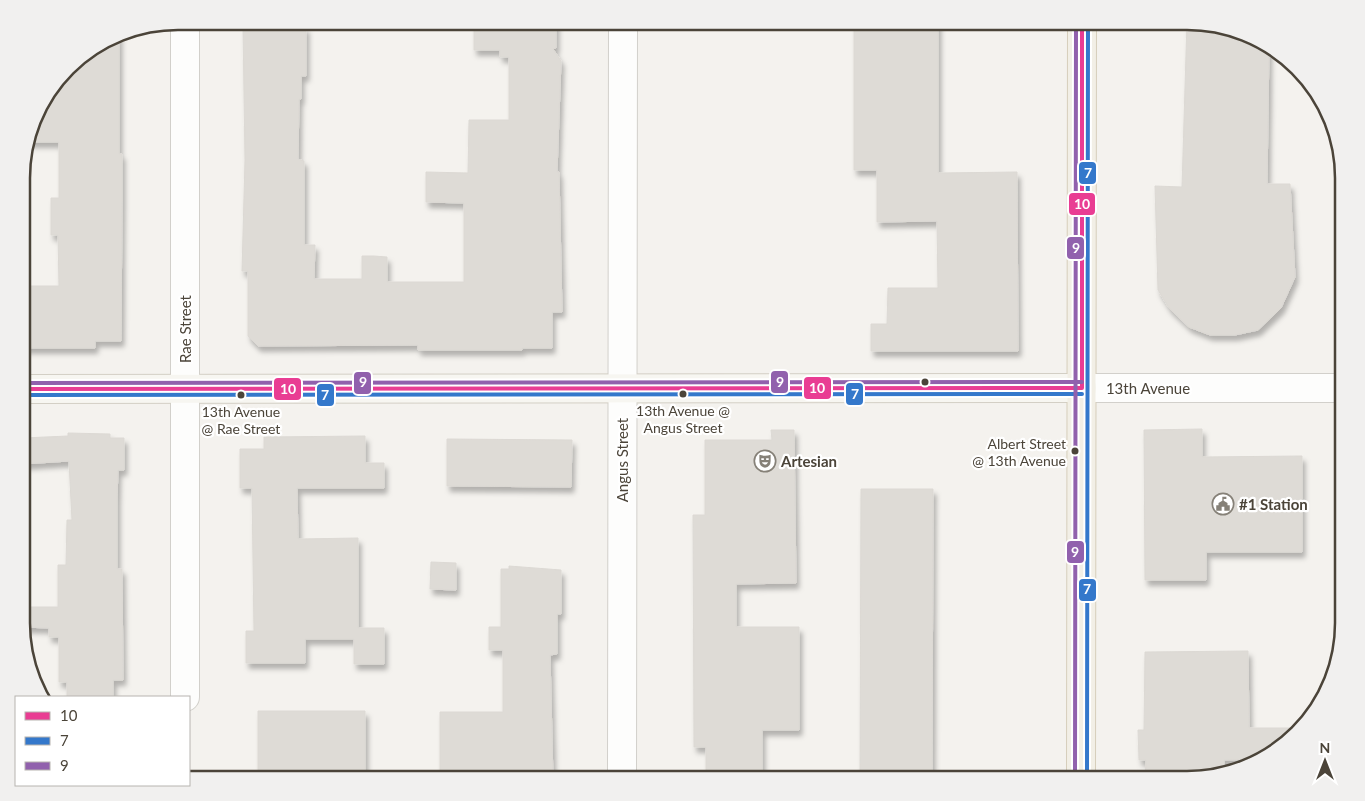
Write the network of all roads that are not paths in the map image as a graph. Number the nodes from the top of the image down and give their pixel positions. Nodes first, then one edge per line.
1 (185, 30) edge
2 (623, 30) edge
3 (1082, 30) edge
4 (622, 388) junction
5 (1082, 388) junction
6 (1335, 388) edge
7 (30, 389) edge
8 (185, 389) junction
9 (185, 696) edge
10 (622, 771) edge
11 (1081, 771) edge

1 - 8 street, Rae Street
2 - 4 street, Angus Street
3 - 5 main road
4 - 5 street, 13th Avenue
4 - 8 street, 13th Avenue
4 - 10 street, Angus Street
5 - 6 street, 13th Avenue
5 - 11 main road
7 - 8 street, 13th Avenue
8 - 9 street, Rae Street

